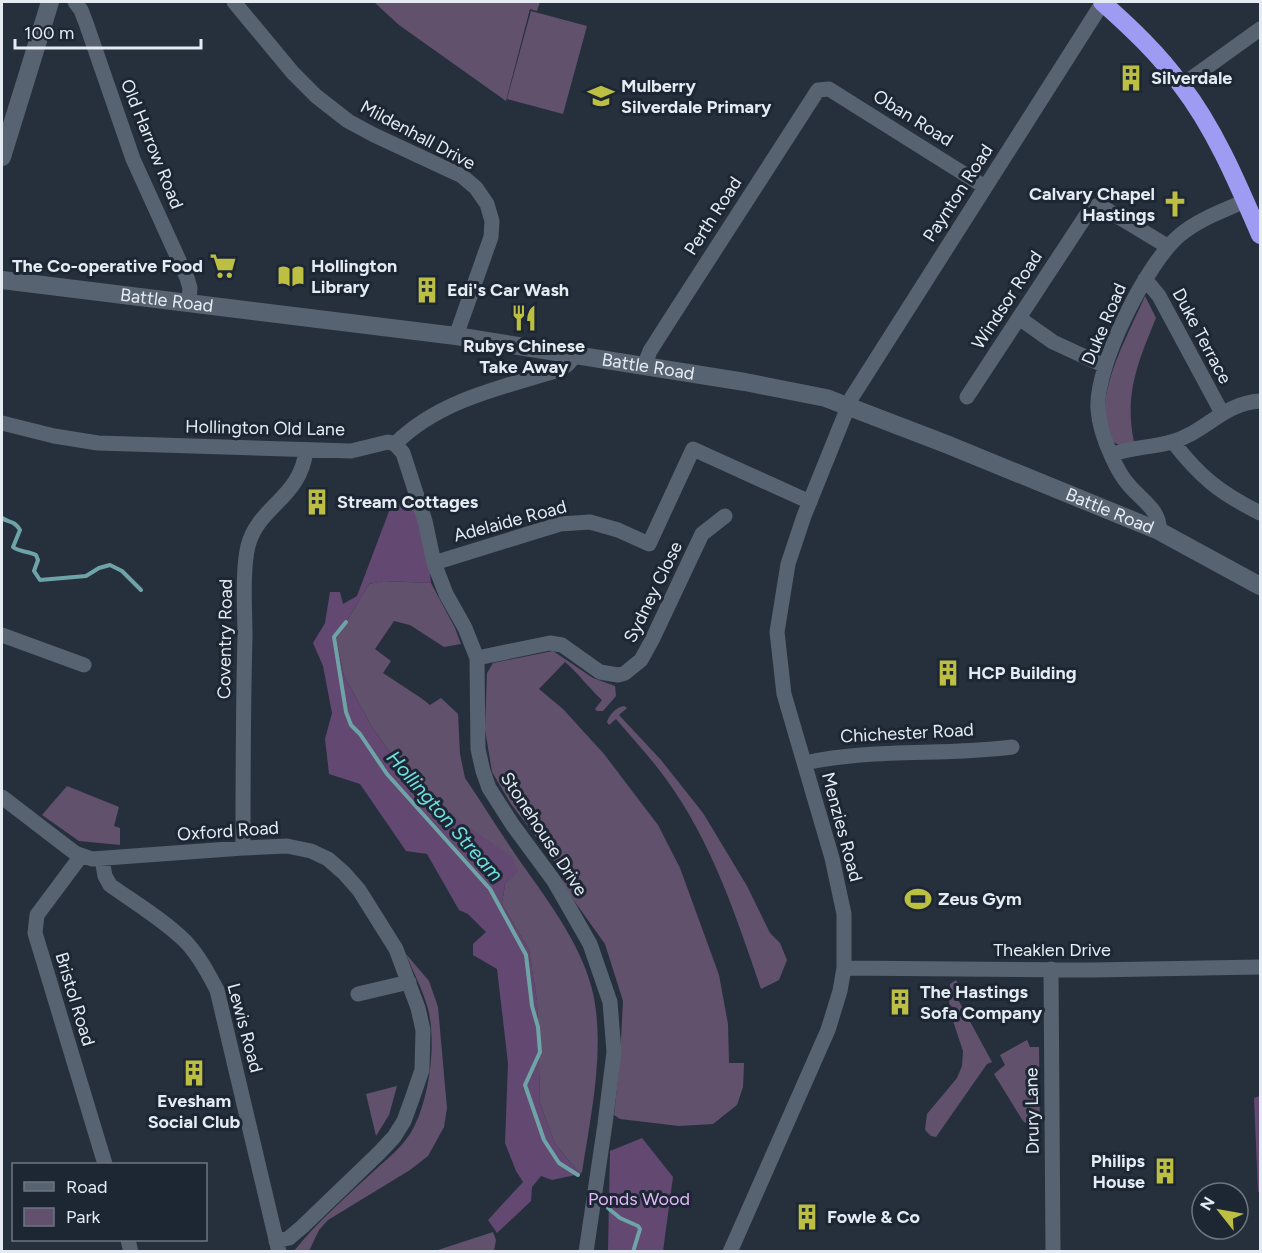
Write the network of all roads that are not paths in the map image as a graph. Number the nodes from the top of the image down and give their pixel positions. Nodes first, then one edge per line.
1 (50, 2) edge
2 (76, 2) edge
3 (234, 2) edge
4 (1102, 2) edge
5 (1260, 30) edge
6 (1182, 85) junction
7 (818, 90) joint
8 (2, 157) edge
9 (985, 187) junction
10 (1245, 201) junction
11 (1259, 229) edge
12 (1167, 246) junction
13 (1145, 279) junction
14 (2, 280) edge
15 (189, 302) junction
16 (1019, 318) junction
17 (456, 336) junction
18 (576, 355) junction
19 (644, 366) junction
20 (1105, 366) junction
21 (967, 397) dead end
22 (1260, 401) edge
23 (847, 405) junction
24 (1222, 413) junction
25 (2, 423) edge
26 (1173, 442) junction
27 (395, 444) junction
28 (306, 450) junction
29 (1111, 455) junction
30 (810, 502) junction
31 (1260, 513) edge
32 (725, 516) dead end
33 (1159, 531) junction
34 (434, 563) junction
35 (1260, 586) edge
36 (2, 634) edge
37 (477, 658) junction
38 (84, 666) dead end
39 (1012, 747) dead end
40 (805, 763) junction
41 (2, 797) edge
42 (243, 848) junction
43 (81, 856) junction
44 (102, 859) junction
45 (1260, 967) edge
46 (844, 968) junction
47 (1051, 969) junction
48 (410, 982) junction
49 (358, 994) dead end
50 (105, 1163) edge
51 (277, 1246) edge
52 (586, 1251) edge
53 (730, 1251) edge
54 (1053, 1251) edge

1 - 8 main road
2 - 15 street, Old Harrow Road
3 - 17 street, Mildenhall Drive
4 - 6 highway
4 - 9 street, Paynton Road
5 - 6 street
6 - 10 highway
7 - 9 street, Oban Road
7 - 19 street, Perth Road
9 - 23 street, Paynton Road
10 - 11 highway
10 - 12 street, Duke Road
12 - 13 street, Duke Road
12 - 16 street, Windsor Road
13 - 20 street, Duke Road
13 - 24 street, Duke Terrace
14 - 15 main road, Battle Road
15 - 17 main road, Battle Road
16 - 20 street
16 - 21 street, Windsor Road
17 - 18 main road, Battle Road
18 - 19 main road, Battle Road
18 - 27 street
19 - 23 main road, Battle Road
20 - 29 street, Duke Road
22 - 24 street
23 - 30 street, Menzies Road
23 - 33 main road, Battle Road
24 - 26 street
25 - 28 street, Hollington Old Lane
26 - 29 street
26 - 31 street
27 - 28 street, Hollington Old Lane
27 - 34 street, Stonehouse Drive
28 - 42 street, Coventry Road
29 - 33 street, Duke Road
30 - 34 street, Adelaide Road
30 - 40 street, Menzies Road
32 - 37 street, Sydney Close
33 - 35 main road, Battle Road
34 - 37 street, Stonehouse Drive
36 - 38 street
37 - 52 street, Stonehouse Drive
39 - 40 street, Chichester Road
40 - 46 street, Menzies Road
41 - 43 street, Oxford Road
42 - 44 street, Oxford Road
42 - 48 street, Oxford Road
43 - 44 street, Oxford Road
43 - 50 street, Bristol Road
44 - 51 street, Lewis Road
45 - 47 street, Theaklen Drive
46 - 47 street, Theaklen Drive
46 - 53 street, Menzies Road
47 - 54 street, Drury Lane
48 - 49 street
48 - 51 street, Oxford Road

